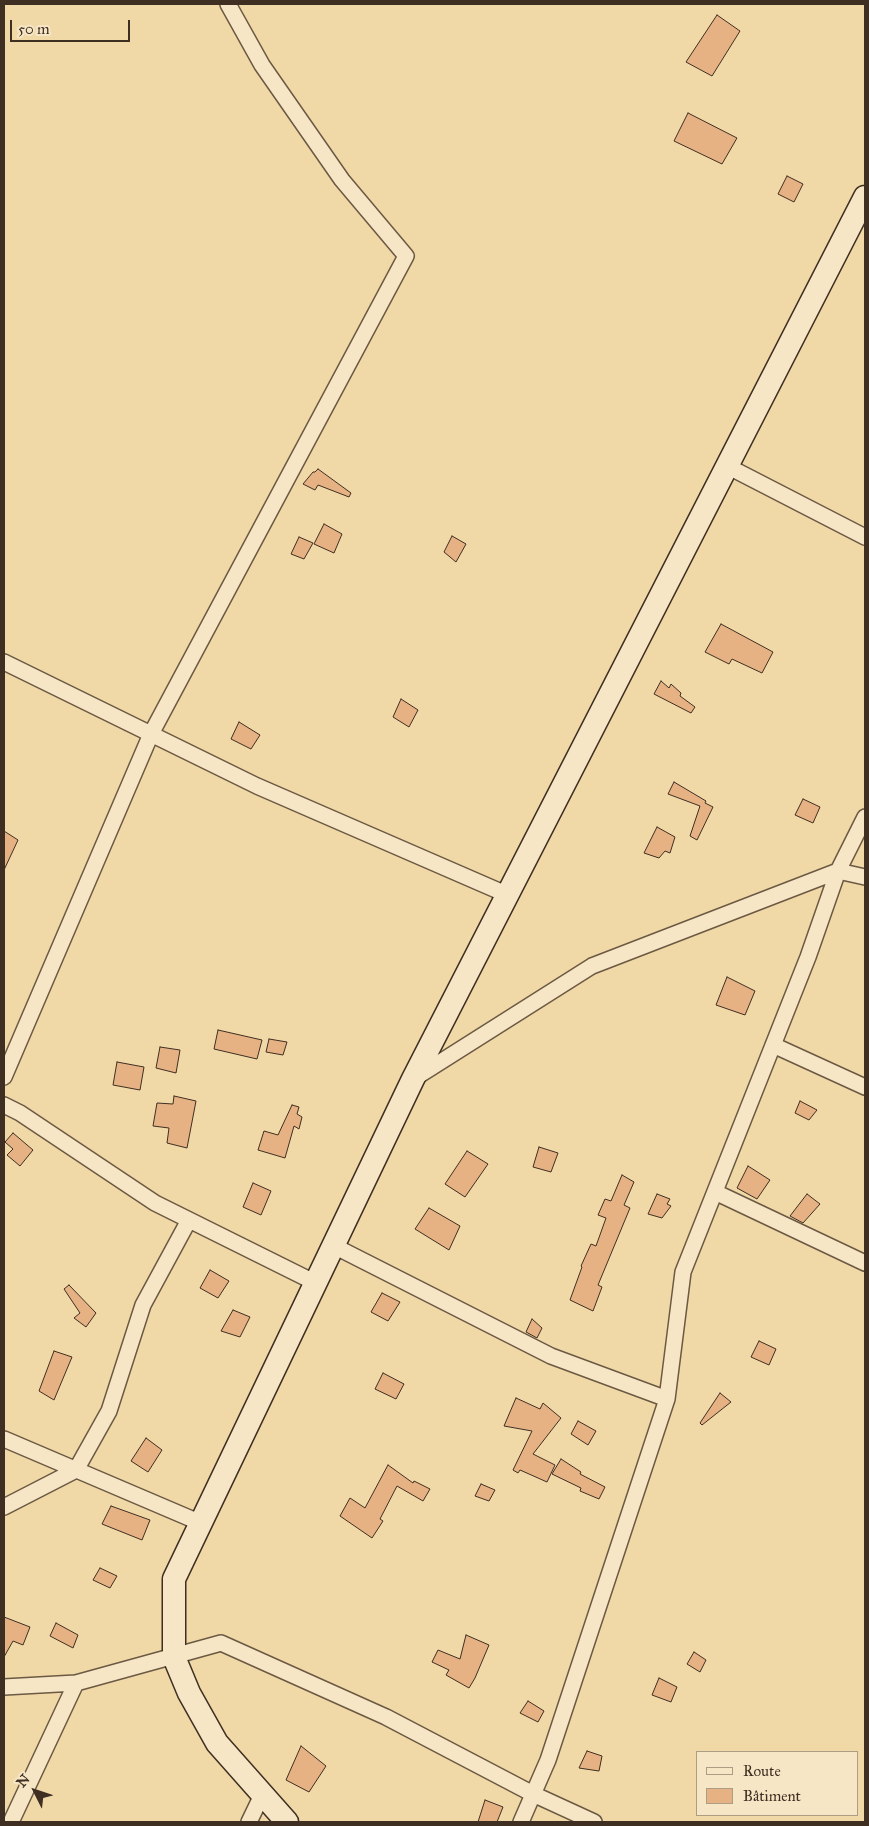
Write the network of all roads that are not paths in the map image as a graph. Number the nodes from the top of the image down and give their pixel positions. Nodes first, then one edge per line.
1 (228, 4) edge
2 (865, 197) edge
3 (727, 466) junction
4 (865, 536) edge
5 (4, 662) edge
6 (151, 734) junction
7 (865, 817) edge
8 (838, 871) junction
9 (865, 877) edge
10 (508, 895) junction
11 (773, 1045) junction
12 (4, 1077) edge
13 (413, 1079) junction
14 (865, 1087) edge
15 (4, 1105) edge
16 (715, 1192) junction
17 (189, 1220) junction
18 (334, 1246) junction
19 (865, 1263) edge
20 (316, 1284) junction
21 (667, 1399) junction
22 (4, 1439) edge
23 (76, 1470) junction
24 (4, 1507) edge
25 (201, 1524) junction
26 (174, 1657) junction
27 (76, 1683) junction
28 (4, 1687) edge
29 (533, 1794) junction
30 (262, 1795) junction
31 (11, 1822) edge
32 (249, 1822) edge
33 (287, 1822) edge
34 (521, 1822) edge
35 (594, 1822) edge

1 - 6 street
2 - 3 main road
3 - 4 street
3 - 10 main road
5 - 6 street
6 - 10 street
6 - 12 street
7 - 8 street
8 - 9 street
8 - 11 street
8 - 13 street
10 - 13 main road
11 - 14 street
11 - 16 street
13 - 18 main road
15 - 17 street
16 - 19 street
16 - 21 street
17 - 20 street
17 - 23 street
18 - 20 main road
18 - 21 street
20 - 25 main road
21 - 29 street
22 - 23 street
23 - 24 street
23 - 25 street
25 - 26 main road
26 - 27 street
26 - 29 street
26 - 30 main road
27 - 28 street
27 - 31 street
29 - 34 street
29 - 35 street
30 - 32 street
30 - 33 main road

